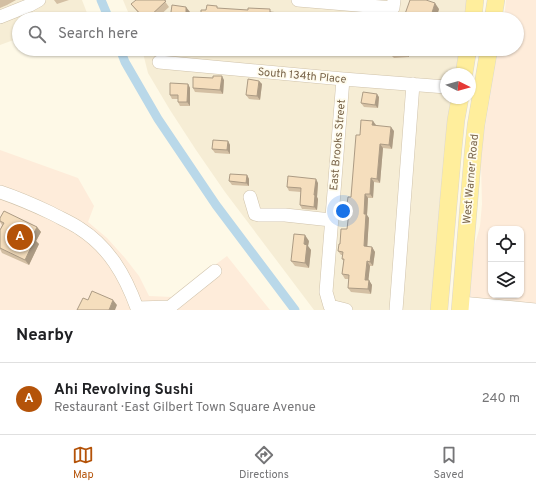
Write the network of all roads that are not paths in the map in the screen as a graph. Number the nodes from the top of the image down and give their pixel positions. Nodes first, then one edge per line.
1 (39, 0) edge
2 (298, 0) edge
3 (476, 0) edge
4 (496, 0) edge
5 (394, 4) edge
6 (12, 12) edge
7 (12, 12) edge
8 (474, 12) edge
9 (494, 12) edge
10 (0, 17) edge
11 (467, 56) edge
12 (488, 56) edge
13 (159, 62) dead end
14 (465, 68) edge
15 (343, 80) junction
16 (413, 84) junction
17 (440, 86) edge
18 (459, 104) edge
19 (450, 178) junction
20 (471, 180) junction
21 (0, 192) edge
22 (250, 197) dead end
23 (331, 220) junction
24 (215, 271) dead end
25 (460, 307) edge
26 (171, 308) edge
27 (137, 309) edge
28 (346, 310) edge
29 (396, 310) edge
30 (439, 310) edge
31 (536, 310) edge

1 - 6 street
2 - 5 street
3 - 8 main road
4 - 9 main road
7 - 10 street
11 - 14 main road
12 - 20 main road, West Warner Road
13 - 15 street, South 134th Place
15 - 16 street, South 134th Place
15 - 23 street, East Brooks Street
16 - 17 street, South 134th Place
16 - 29 street
18 - 19 main road, West Warner Road
19 - 20 main road
19 - 30 main road, West Warner Road
20 - 25 main road, West Warner Road
21 - 27 street
22 - 23 street
23 - 28 street, East Brooks Street
24 - 26 street
25 - 31 street
26 - 27 street

